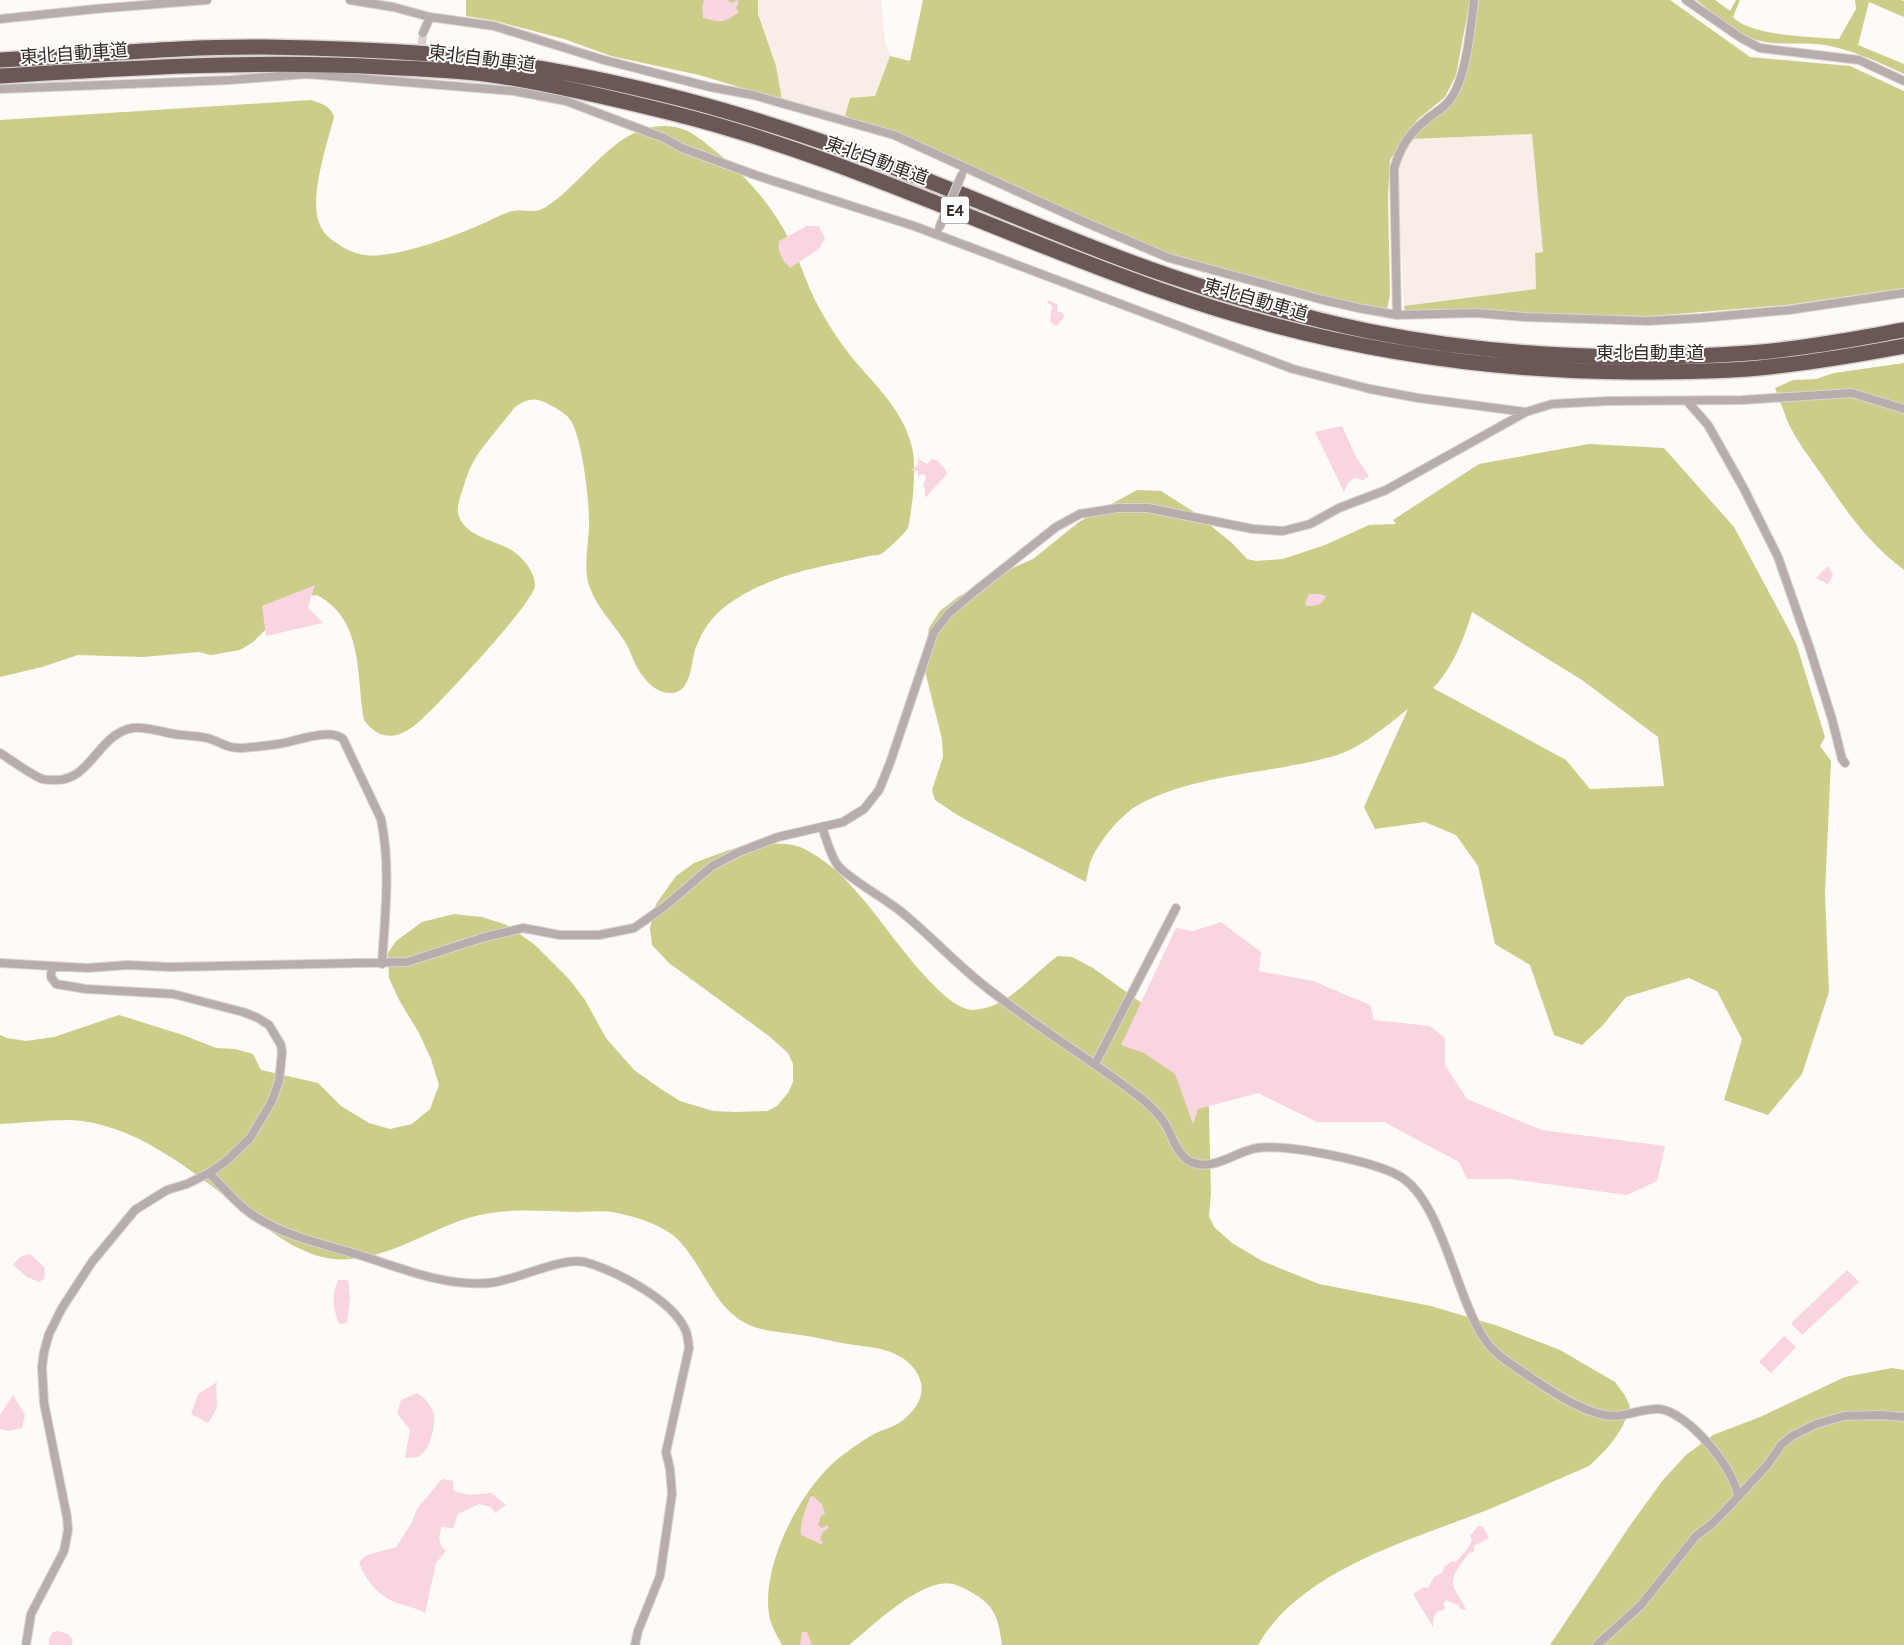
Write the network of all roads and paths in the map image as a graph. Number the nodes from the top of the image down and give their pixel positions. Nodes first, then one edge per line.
1 (207, 0) edge
2 (350, 0) edge
3 (1474, 0) edge
4 (1686, 0) edge
5 (430, 17) junction
6 (0, 19) edge
7 (424, 33) tunnel mouth
8 (0, 60) edge
9 (0, 76) edge
10 (1904, 81) edge
11 (0, 89) edge
12 (965, 172) junction
13 (940, 232) junction
14 (1904, 293) edge
15 (1397, 315) junction
16 (1904, 330) edge
17 (1904, 346) edge
18 (1687, 401) junction
19 (1904, 409) edge
20 (1526, 412) junction
21 (0, 753) edge
22 (1845, 763) dead end
23 (822, 827) junction
24 (1176, 908) dead end
25 (0, 963) edge
26 (382, 964) junction
27 (52, 966) junction
28 (1095, 1064) junction
29 (208, 1173) junction
30 (1904, 1417) edge
31 (1738, 1497) junction
32 (26, 1645) edge
33 (635, 1645) edge
34 (1597, 1645) edge

1 - 6 street
2 - 5 street
3 - 15 street
4 - 10 street
5 - 7 street
5 - 12 street
8 - 16 highway, 東北自動車道 / E4
9 - 17 highway, 東北自動車道 / E4
11 - 13 street
12 - 13 street, bridge
12 - 15 street
13 - 20 street
14 - 15 street
18 - 19 street
18 - 20 street
18 - 22 street
20 - 23 street
21 - 26 street
23 - 26 street
23 - 28 street
24 - 28 street
25 - 27 street
26 - 27 street
27 - 29 street
28 - 31 street
29 - 32 street
29 - 33 street
30 - 31 street
31 - 34 street

